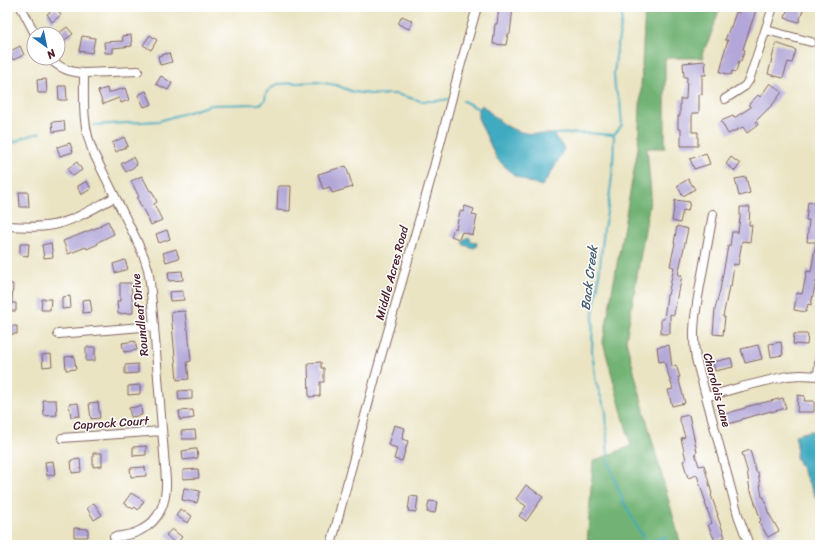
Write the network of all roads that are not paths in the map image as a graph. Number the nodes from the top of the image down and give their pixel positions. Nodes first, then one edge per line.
1 (21, 7) edge
2 (477, 7) edge
3 (773, 7) edge
4 (31, 26) edge
5 (766, 30) junction
6 (811, 42) dead end
7 (59, 66) edge
8 (138, 71) dead end
9 (84, 73) junction
10 (725, 99) dead end
11 (115, 197) junction
12 (713, 214) dead end
13 (7, 226) edge
14 (154, 326) junction
15 (58, 334) dead end
16 (820, 352) edge
17 (819, 376) edge
18 (706, 397) junction
19 (162, 431) junction
20 (62, 438) dead end
21 (114, 537) dead end
22 (331, 545) edge
23 (749, 545) edge

1 - 4 street
2 - 22 street, Middle Acres Road
3 - 5 street
5 - 6 street
5 - 10 street
7 - 9 street
8 - 9 street
9 - 11 street, Roundleaf Drive
11 - 13 street
11 - 14 street, Roundleaf Drive
12 - 18 street, Charolais Lane
14 - 15 street
14 - 19 street, Roundleaf Drive
16 - 17 street
17 - 18 street
18 - 23 street, Charolais Lane
19 - 20 street, Caprock Court
19 - 21 street, Roundleaf Drive

